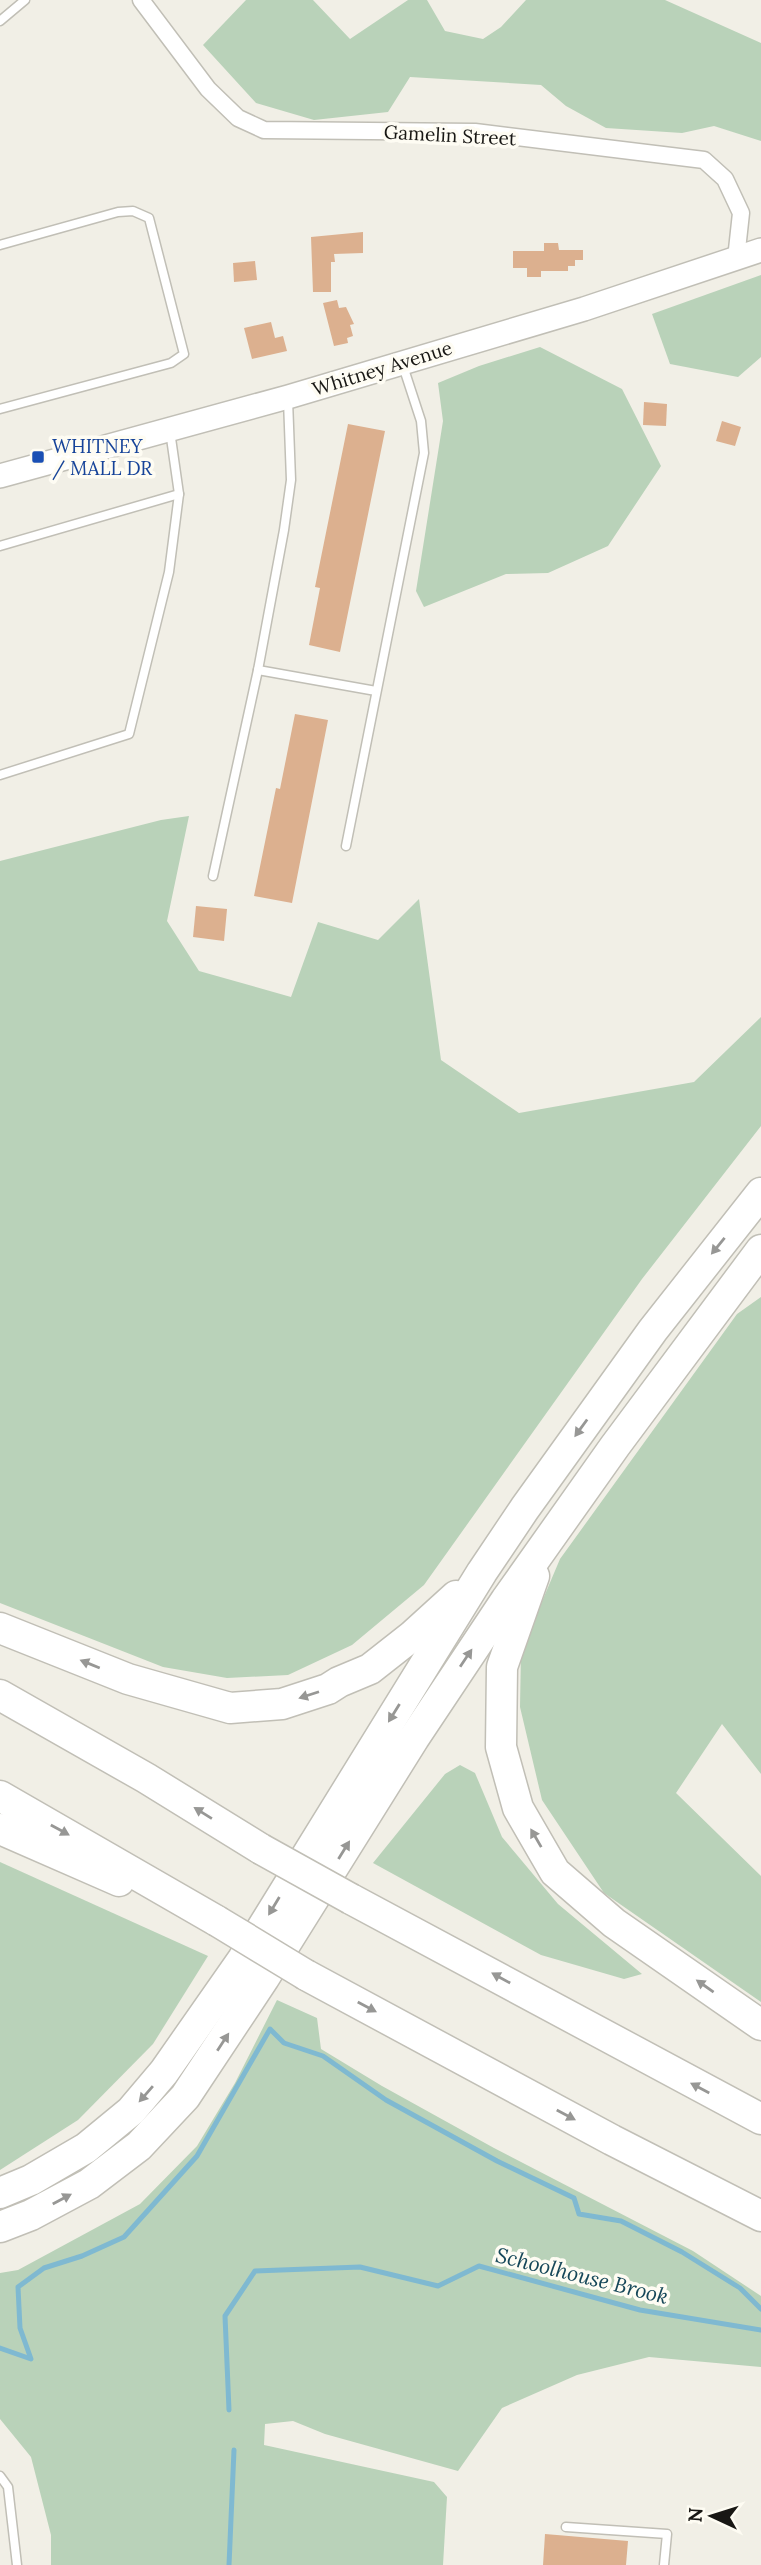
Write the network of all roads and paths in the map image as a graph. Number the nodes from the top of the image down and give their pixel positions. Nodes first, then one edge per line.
1 (25, 0) edge
2 (141, 0) edge
3 (0, 22) edge
4 (0, 245) edge
5 (761, 250) edge
6 (736, 258) junction
7 (402, 362) junction
8 (288, 397) junction
9 (0, 409) edge
10 (170, 429) junction
11 (0, 476) edge
12 (179, 494) junction
13 (0, 546) edge
14 (258, 670) junction
15 (376, 691) junction
16 (0, 775) edge
17 (346, 846) dead end
18 (213, 876) dead end
19 (761, 1193) edge
20 (761, 1250) edge
21 (547, 1541) junction
22 (482, 1572) junction
23 (0, 1628) edge
24 (0, 1695) edge
25 (0, 1797) edge
26 (0, 1829) edge
27 (217, 1920) junction
28 (761, 2025) edge
29 (761, 2119) edge
30 (0, 2193) edge
31 (761, 2216) edge
32 (0, 2227) edge
33 (0, 2476) edge
34 (566, 2527) dead end
35 (17, 2565) edge
36 (664, 2565) edge

1 - 3 lane
2 - 6 street, Gamelin Street
4 - 9 lane
5 - 6 main road, Whitney Avenue
6 - 7 main road, Whitney Avenue
7 - 8 main road, Whitney Avenue
7 - 15 lane
8 - 10 main road, Whitney Avenue
8 - 14 lane
10 - 11 main road, Whitney Avenue
10 - 12 lane
12 - 13 lane
12 - 16 lane
14 - 15 lane
14 - 18 lane
15 - 17 lane
19 -> 22 highway
20 - 21 highway
28 -> 21 highway
32 -> 21 highway
22 -> 23 highway
22 -> 30 highway
29 -> 24 highway, bridge
25 -> 27 highway
26 - 27 highway
27 -> 31 highway, bridge
33 - 35 lane
34 - 36 lane

